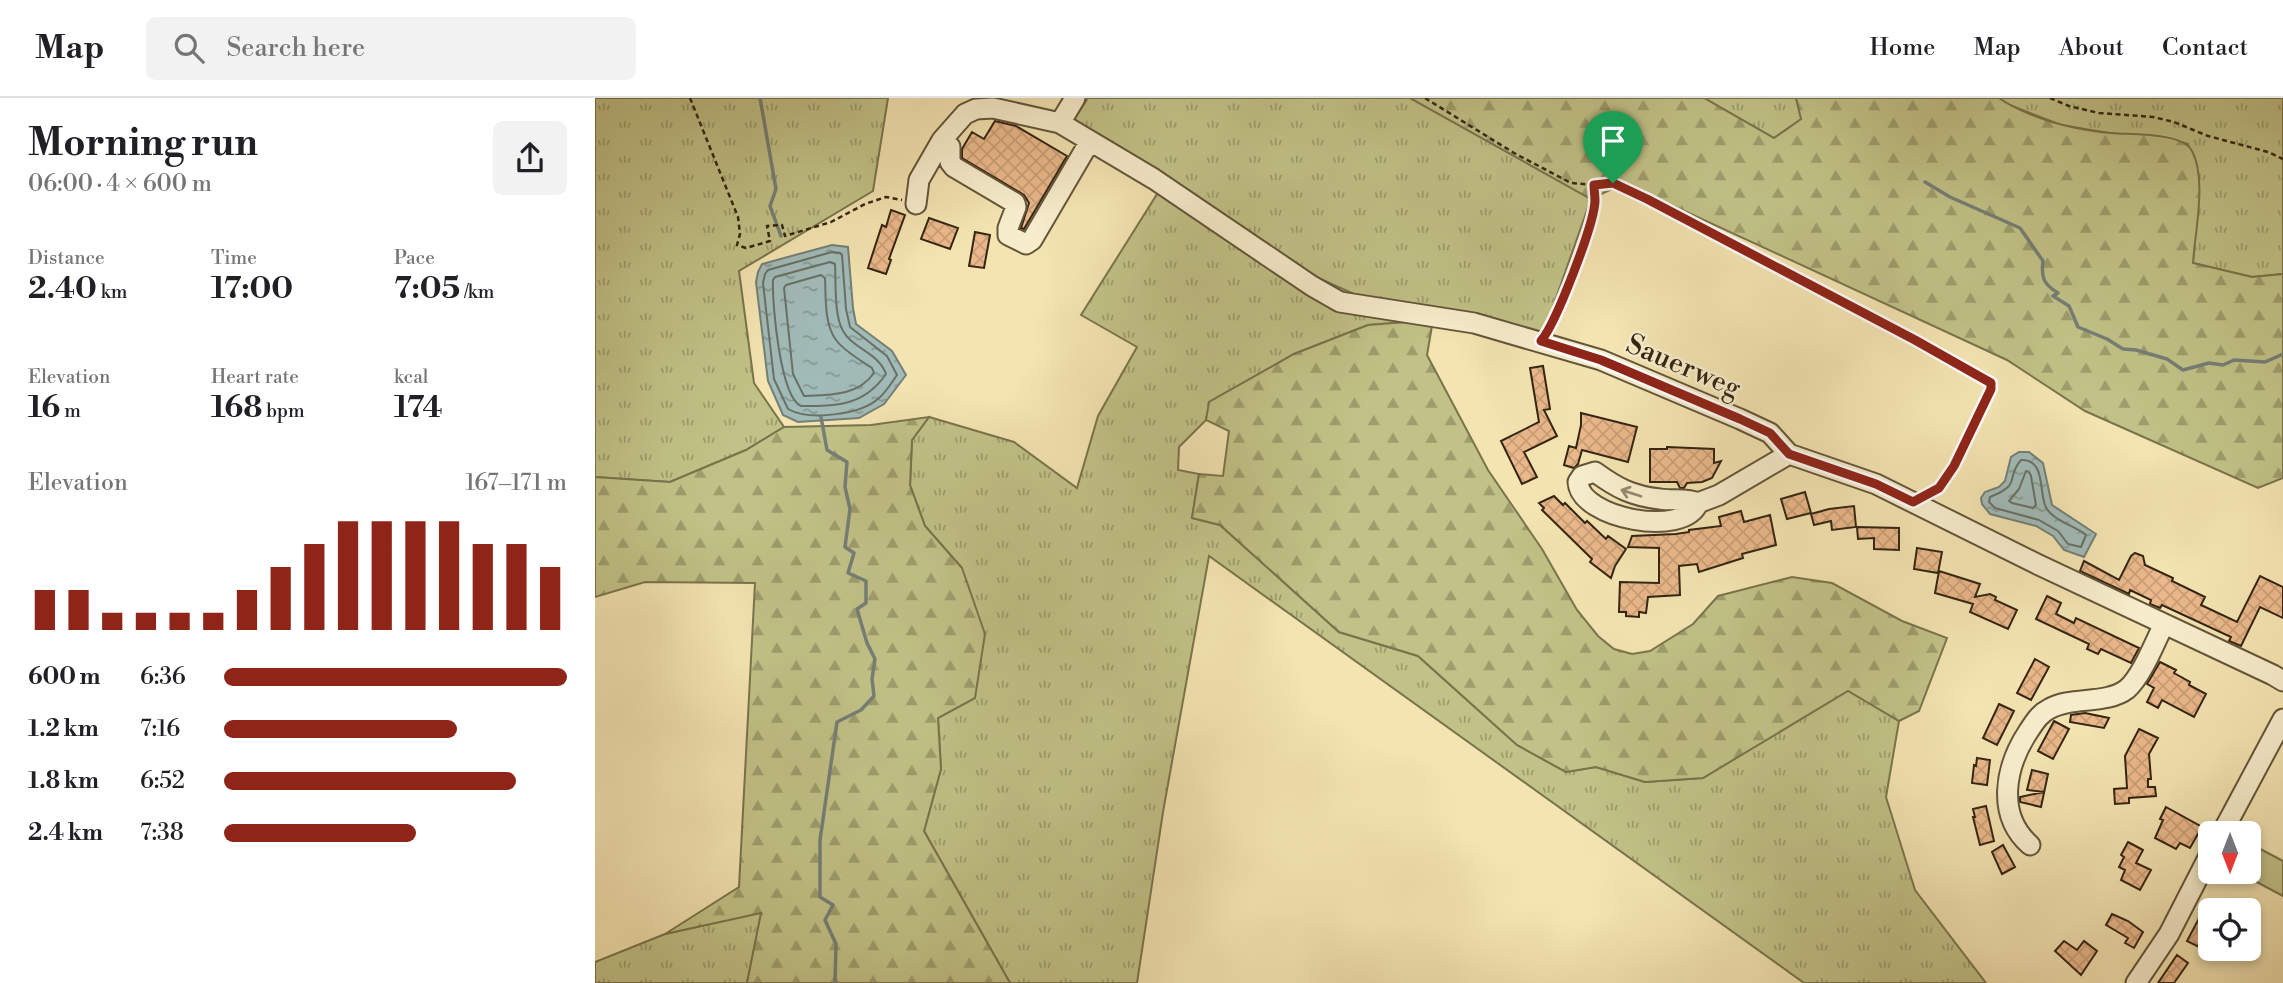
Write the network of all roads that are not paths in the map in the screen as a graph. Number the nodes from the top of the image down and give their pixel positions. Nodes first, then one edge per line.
1 (1075, 98) edge
2 (1060, 123) junction
3 (941, 140) junction
4 (1090, 142) junction
5 (916, 204) road end
6 (1789, 454) junction
7 (1698, 503) junction
8 (2164, 624) junction
9 (2283, 681) edge
10 (2283, 719) edge
11 (2228, 821) edge
12 (2030, 845) dead end
13 (2198, 877) edge
14 (2136, 983) edge

1 - 2 street
2 - 3 street, Sauerweg
2 - 4 street, Sauerweg
3 - 4 street
3 - 5 street, Sauerweg
4 - 6 street, Sauerweg
6 - 7 street
6 - 8 street, Sauerweg
7 -> 7 street
8 - 9 street, Sauerweg
8 - 12 street
10 - 11 street
13 - 14 street

